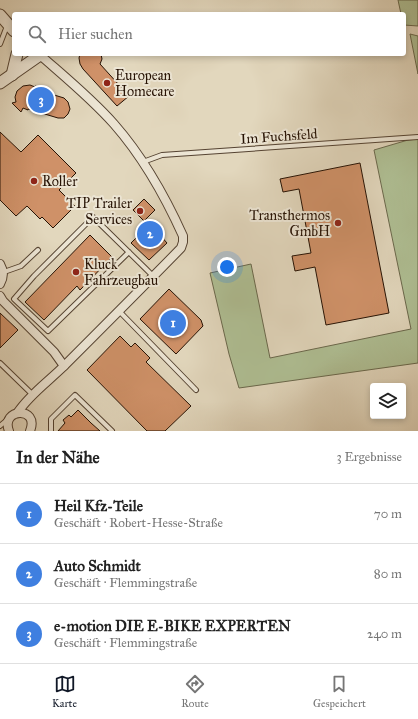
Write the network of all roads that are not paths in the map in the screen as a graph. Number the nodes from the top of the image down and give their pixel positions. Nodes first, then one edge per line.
1 (0, 15) edge
2 (12, 30) edge
3 (0, 44) edge
4 (17, 56) edge
5 (37, 56) edge
6 (42, 56) edge
7 (12, 75) junction
8 (0, 83) edge
9 (418, 137) edge
10 (142, 162) junction
11 (38, 250) dead end
12 (129, 252) junction
13 (2, 268) edge
14 (153, 276) junction
15 (0, 284) edge
16 (0, 296) edge
17 (119, 311) junction
18 (0, 363) edge
19 (64, 366) junction
20 (196, 390) dead end
21 (33, 395) junction
22 (18, 412) junction
23 (28, 416) junction
24 (8, 420) junction
25 (0, 426) edge
26 (7, 430) edge
27 (30, 431) edge
28 (51, 431) edge
29 (112, 431) edge

1 - 2 street
2 - 3 lane
4 - 7 street
5 - 7 street
6 - 10 street
7 - 8 street
9 - 10 lane, Im Fuchsfeld
10 - 14 street
11 - 13 lane
12 - 12 lane
12 - 14 lane
13 - 15 street
14 - 17 street
16 - 19 street
17 - 19 street
17 - 20 lane
18 - 21 lane
19 - 21 street
21 - 22 street
21 - 23 street
22 - 23 street
22 - 24 street
23 - 27 street
24 - 25 lane
24 - 26 street
28 - 29 lane

